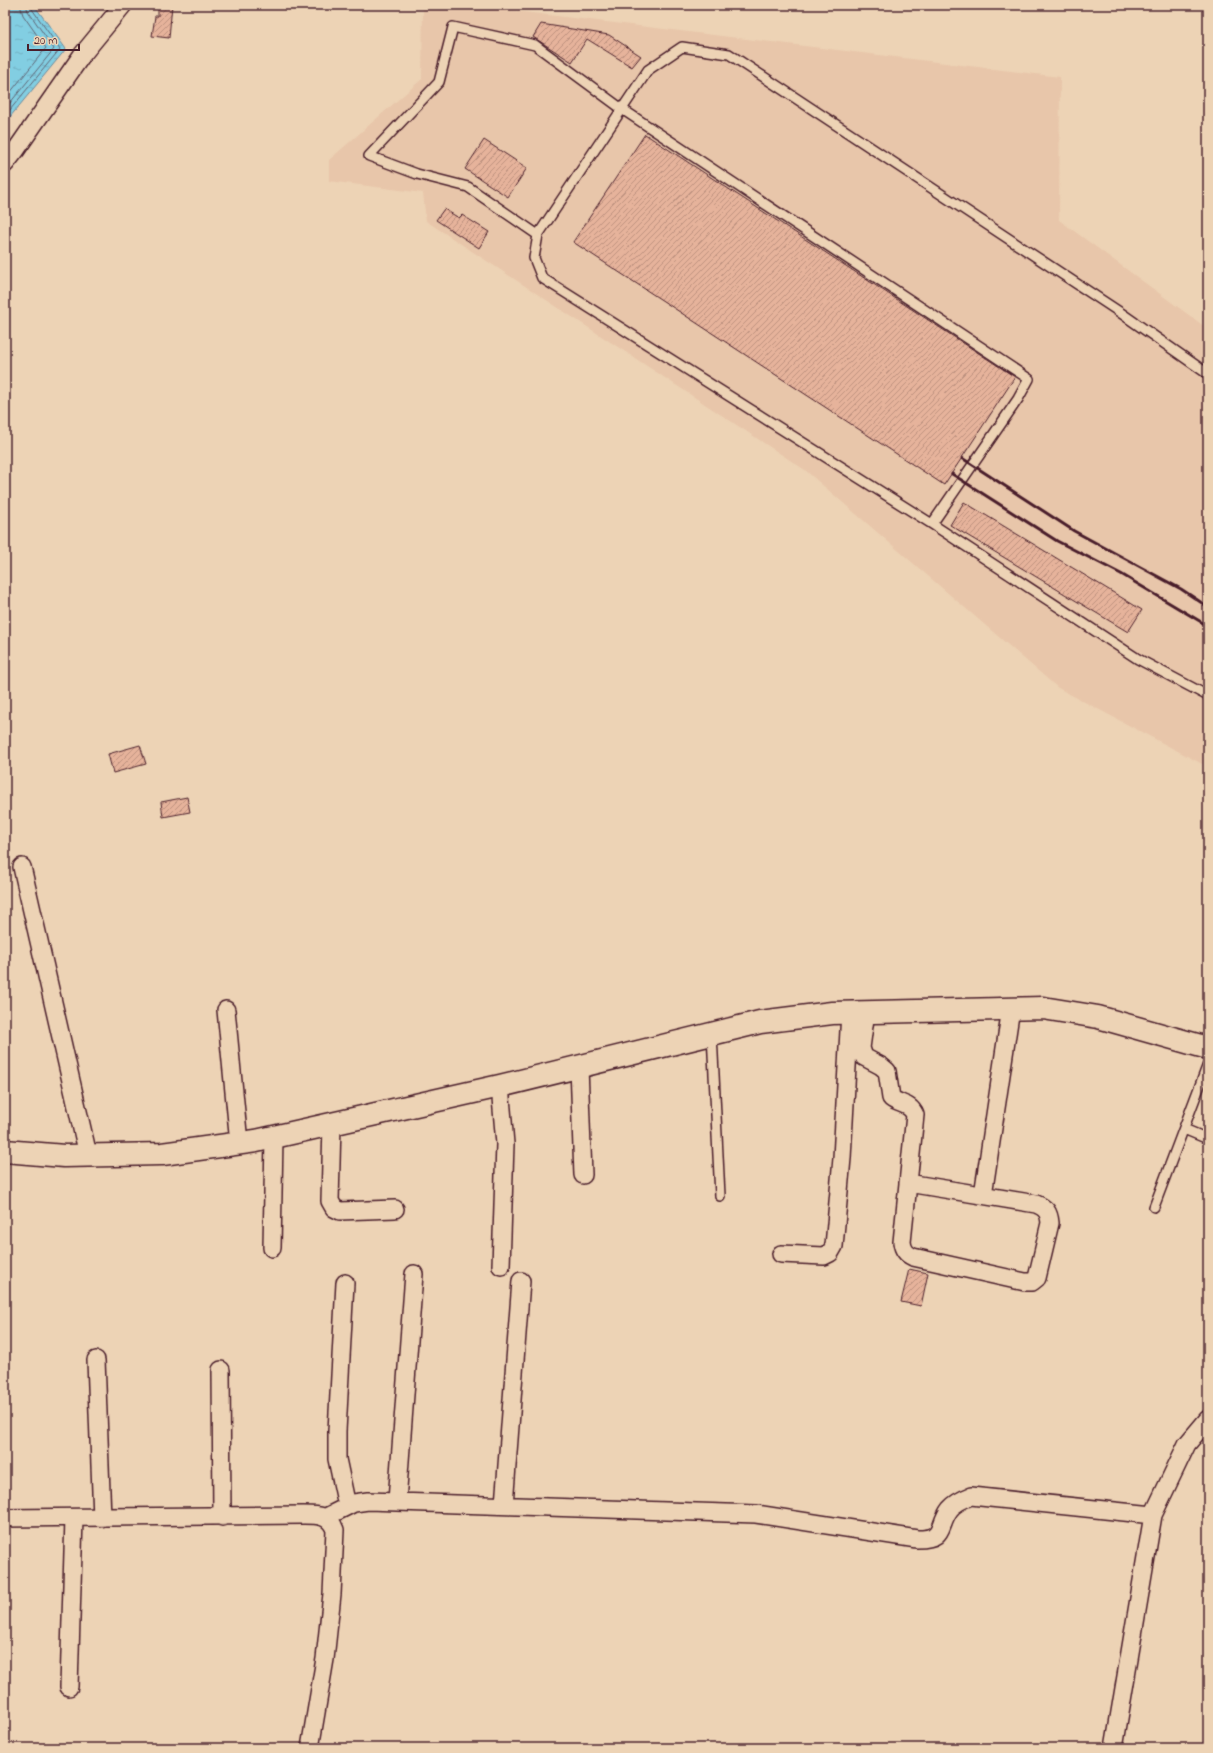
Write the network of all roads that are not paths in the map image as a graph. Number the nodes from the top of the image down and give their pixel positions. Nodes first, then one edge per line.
1 (123, 5) edge
2 (622, 109) junction
3 (5, 164) edge
4 (538, 235) junction
5 (1208, 374) edge
6 (932, 524) junction
7 (1208, 696) edge
8 (22, 866) dead end
9 (1011, 1008) junction
10 (226, 1010) dead end
11 (858, 1012) junction
12 (712, 1034) junction
13 (1208, 1048) edge
14 (1208, 1064) edge
15 (579, 1067) junction
16 (500, 1086) junction
17 (332, 1124) junction
18 (1184, 1129) junction
19 (274, 1137) junction
20 (1208, 1139) edge
21 (239, 1143) junction
22 (5, 1151) edge
23 (88, 1155) junction
24 (583, 1175) dead end
25 (908, 1183) junction
26 (983, 1195) junction
27 (720, 1196) dead end
28 (1154, 1207) dead end
29 (395, 1209) dead end
30 (272, 1248) dead end
31 (781, 1254) dead end
32 (501, 1266) dead end
33 (414, 1274) dead end
34 (521, 1281) dead end
35 (346, 1284) dead end
36 (96, 1360) dead end
37 (222, 1370) dead end
38 (1208, 1419) edge
39 (397, 1501) junction
40 (504, 1505) junction
41 (347, 1506) junction
42 (1153, 1515) junction
43 (222, 1516) junction
44 (326, 1517) junction
45 (5, 1518) edge
46 (74, 1518) junction
47 (102, 1518) junction
48 (69, 1687) dead end
49 (310, 1748) edge
50 (1114, 1748) edge

1 - 3 street
2 - 4 lane
2 - 4 lane
2 - 5 lane
2 - 6 lane
4 - 6 lane
6 - 7 lane
8 - 23 street
9 - 11 street
9 - 13 street
9 - 26 street
10 - 21 street
11 - 12 street
11 - 25 street
11 - 31 street
12 - 15 street
12 - 27 lane
14 - 18 lane
15 - 16 street
15 - 24 street
16 - 17 street
16 - 32 street
17 - 19 street
17 - 29 street
18 - 20 lane
18 - 28 lane
19 - 21 street
19 - 30 street
21 - 23 street
22 - 23 street
25 - 26 street
25 - 26 street
33 - 39 street
34 - 40 street
35 - 41 street
36 - 47 street
37 - 43 street
38 - 42 street
39 - 40 street
39 - 41 street
40 - 42 street
41 - 44 street
42 - 50 street
43 - 44 street
43 - 47 street
44 - 49 street
45 - 46 street
46 - 47 street
46 - 48 street

